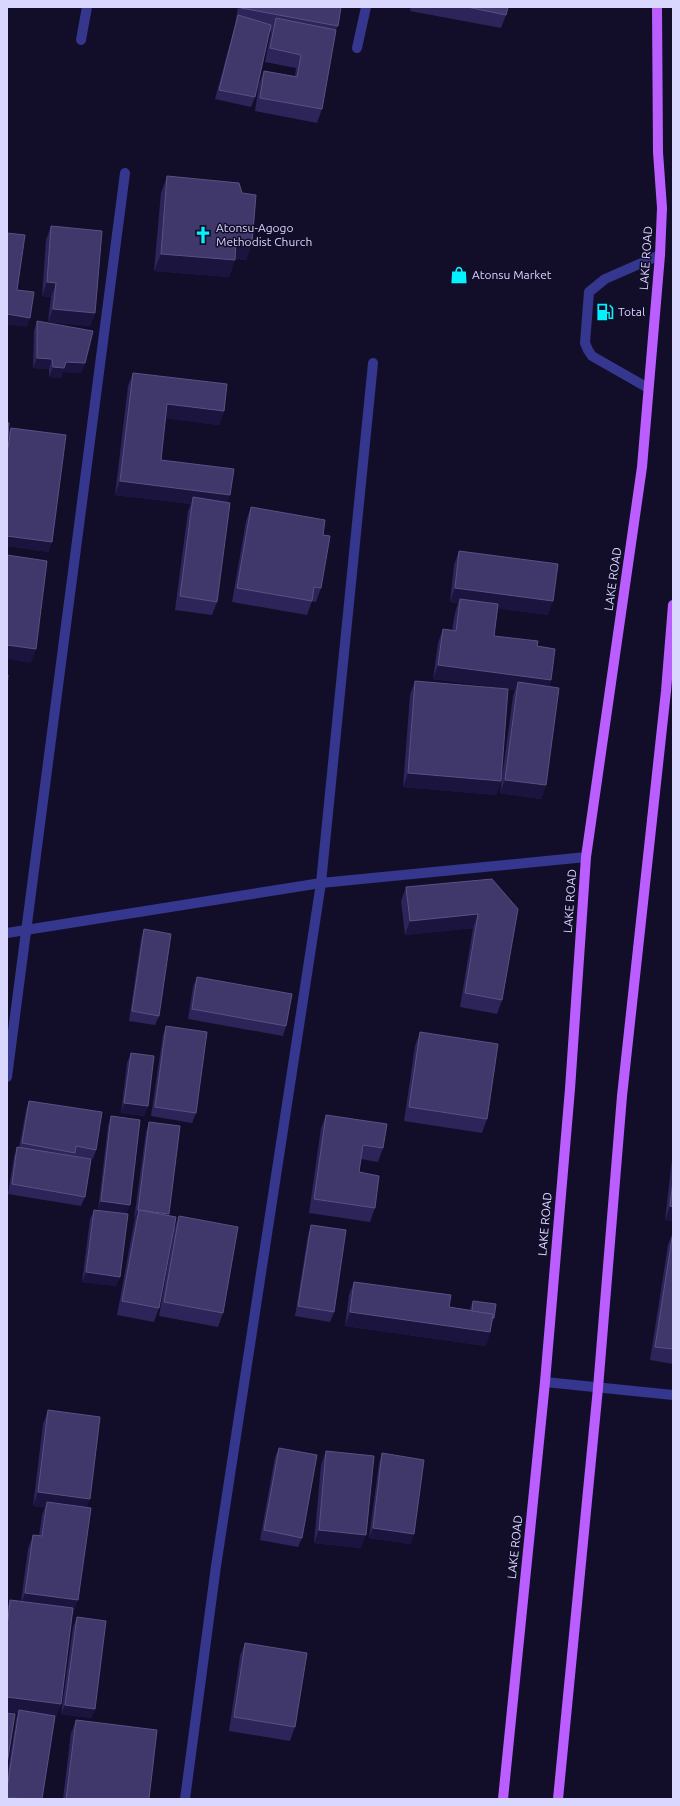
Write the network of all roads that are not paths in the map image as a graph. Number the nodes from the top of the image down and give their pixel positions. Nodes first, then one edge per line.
1 (87, 7) edge
2 (366, 7) edge
3 (657, 7) edge
4 (81, 40) dead end
5 (357, 48) dead end
6 (125, 173) dead end
7 (660, 255) junction
8 (373, 363) dead end
9 (648, 388) junction
10 (673, 605) edge
11 (586, 857) junction
12 (321, 883) junction
13 (27, 929) junction
14 (7, 933) edge
15 (7, 1078) edge
16 (545, 1382) junction
17 (598, 1388) junction
18 (673, 1395) edge
19 (185, 1799) edge
20 (503, 1799) edge
21 (558, 1799) edge

1 - 4 street
2 - 5 street
3 - 7 main road, LAKE ROAD
6 - 13 street
7 - 9 main road, LAKE ROAD
7 - 9 street
8 - 12 street
9 - 11 main road, LAKE ROAD
10 - 17 main road
11 - 12 street
11 - 16 main road, LAKE ROAD
12 - 13 street
12 - 19 street
13 - 14 street
13 - 15 street
16 - 17 street
16 - 20 main road, LAKE ROAD
17 - 18 street
17 - 21 main road

